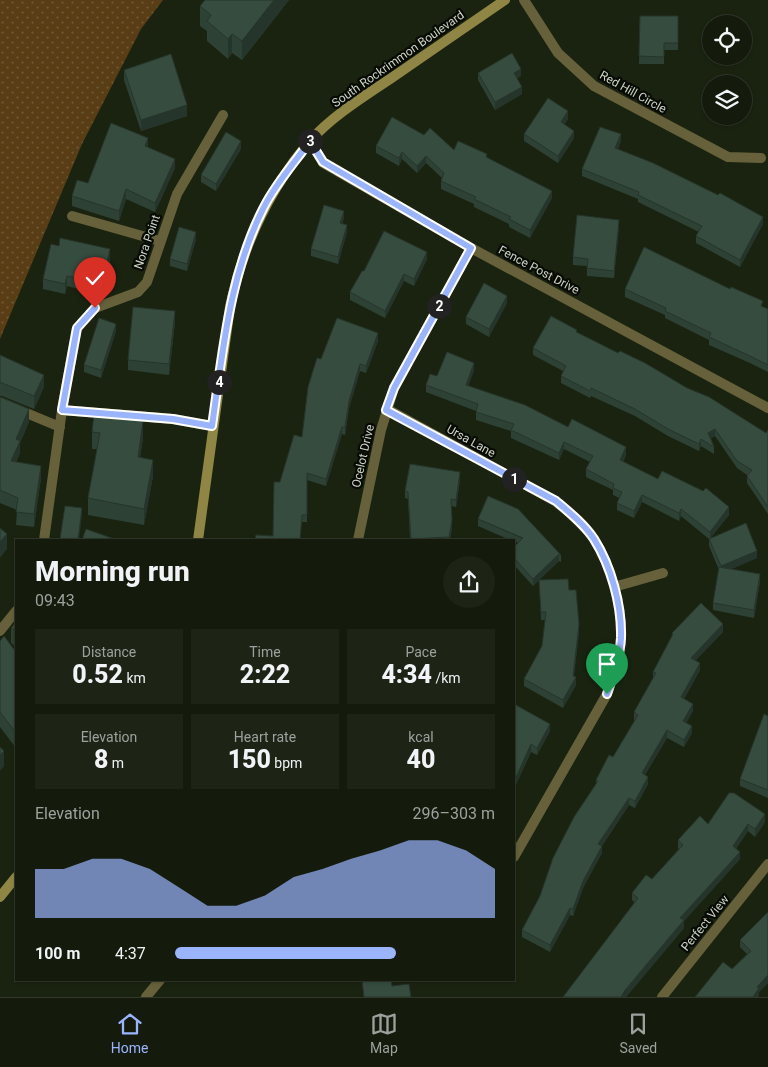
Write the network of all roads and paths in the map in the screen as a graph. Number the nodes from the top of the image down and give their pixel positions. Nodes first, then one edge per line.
1 (505, 0) edge
2 (524, 0) edge
3 (223, 115) dead end
4 (310, 141) junction
5 (761, 158) dead end
6 (72, 216) dead end
7 (160, 241) junction
8 (471, 248) junction
9 (0, 402) edge
10 (768, 408) edge
11 (62, 410) junction
12 (386, 410) junction
13 (212, 426) junction
14 (60, 427) junction
15 (44, 539) edge
16 (198, 539) edge
17 (358, 539) edge
18 (663, 573) dead end
19 (614, 587) junction
20 (15, 613) edge
21 (0, 631) edge
22 (515, 855) edge
23 (768, 864) edge
24 (15, 879) edge
25 (0, 896) edge
26 (159, 981) edge
27 (146, 997) edge
28 (662, 997) edge

1 - 4 main road, South Rockrimmon Boulevard
2 - 5 street, Red Hill Circle
3 - 7 street, Nora Point
4 - 8 street, Fence Post Drive
4 - 13 main road, South Rockrimmon Boulevard
6 - 7 street
7 - 11 street, Nora Point
8 - 10 street, Fence Post Drive
8 - 12 street, Ocelot Drive
9 - 14 street
11 - 13 street
11 - 14 street, Nora Point
12 - 17 street, Ocelot Drive
12 - 19 street, Ursa Lane
13 - 16 main road, South Rockrimmon Boulevard
14 - 15 street, Nora Point
18 - 19 street
19 - 22 street, Ursa Lane
20 - 21 street
23 - 28 street, Perfect View
24 - 25 main road
26 - 27 street

